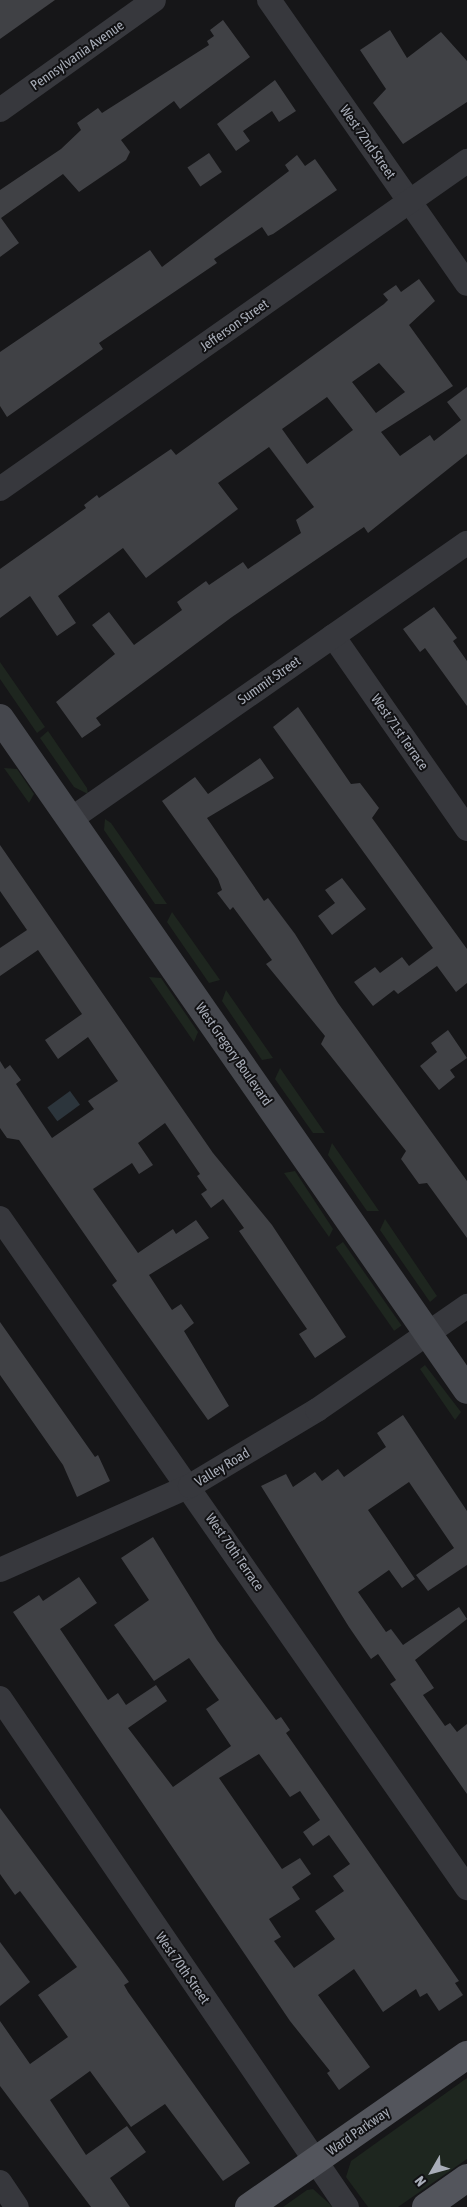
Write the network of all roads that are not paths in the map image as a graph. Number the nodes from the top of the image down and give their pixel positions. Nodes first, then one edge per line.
1 (154, 0) edge
2 (269, 0) edge
3 (0, 110) edge
4 (467, 161) edge
5 (410, 202) junction
6 (467, 284) edge
7 (0, 489) edge
8 (467, 543) edge
9 (333, 636) junction
10 (0, 718) edge
11 (71, 819) junction
12 (467, 829) edge
13 (0, 1218) edge
14 (467, 1306) edge
15 (428, 1334) junction
16 (467, 1390) edge
17 (190, 1486) junction
18 (0, 1570) edge
19 (0, 1698) edge
20 (0, 1713) edge
21 (18, 1729) junction
22 (467, 1888) edge
23 (467, 2055) edge
24 (316, 2160) junction
25 (467, 2178) edge
26 (0, 2182) edge
27 (17, 2207) edge
28 (249, 2207) edge
29 (347, 2207) edge
30 (426, 2207) edge

1 - 3 street, Pennsylvania Avenue
2 - 5 street, West 72nd Street
4 - 5 street, Jefferson Street
5 - 6 street, West 72nd Street
5 - 7 street, Jefferson Street
8 - 9 street, Summit Street
9 - 11 street, Summit Street
9 - 12 street, West 71st Terrace
10 - 11 main road, West Gregory Boulevard
11 - 15 main road, West Gregory Boulevard
13 - 17 street, West 70th Terrace
14 - 15 street, Valley Road
15 - 16 main road, West Gregory Boulevard
15 - 17 street, Valley Road
17 - 18 street, Valley Road
17 - 22 street, West 70th Terrace
19 - 21 street, West 70th Street
20 - 21 street, West 70th Street
21 - 24 street, West 70th Street
23 - 24 main road, Ward Parkway
24 - 28 main road, Ward Parkway
24 - 29 street, West 70th Street
25 - 30 main road
26 - 27 street

